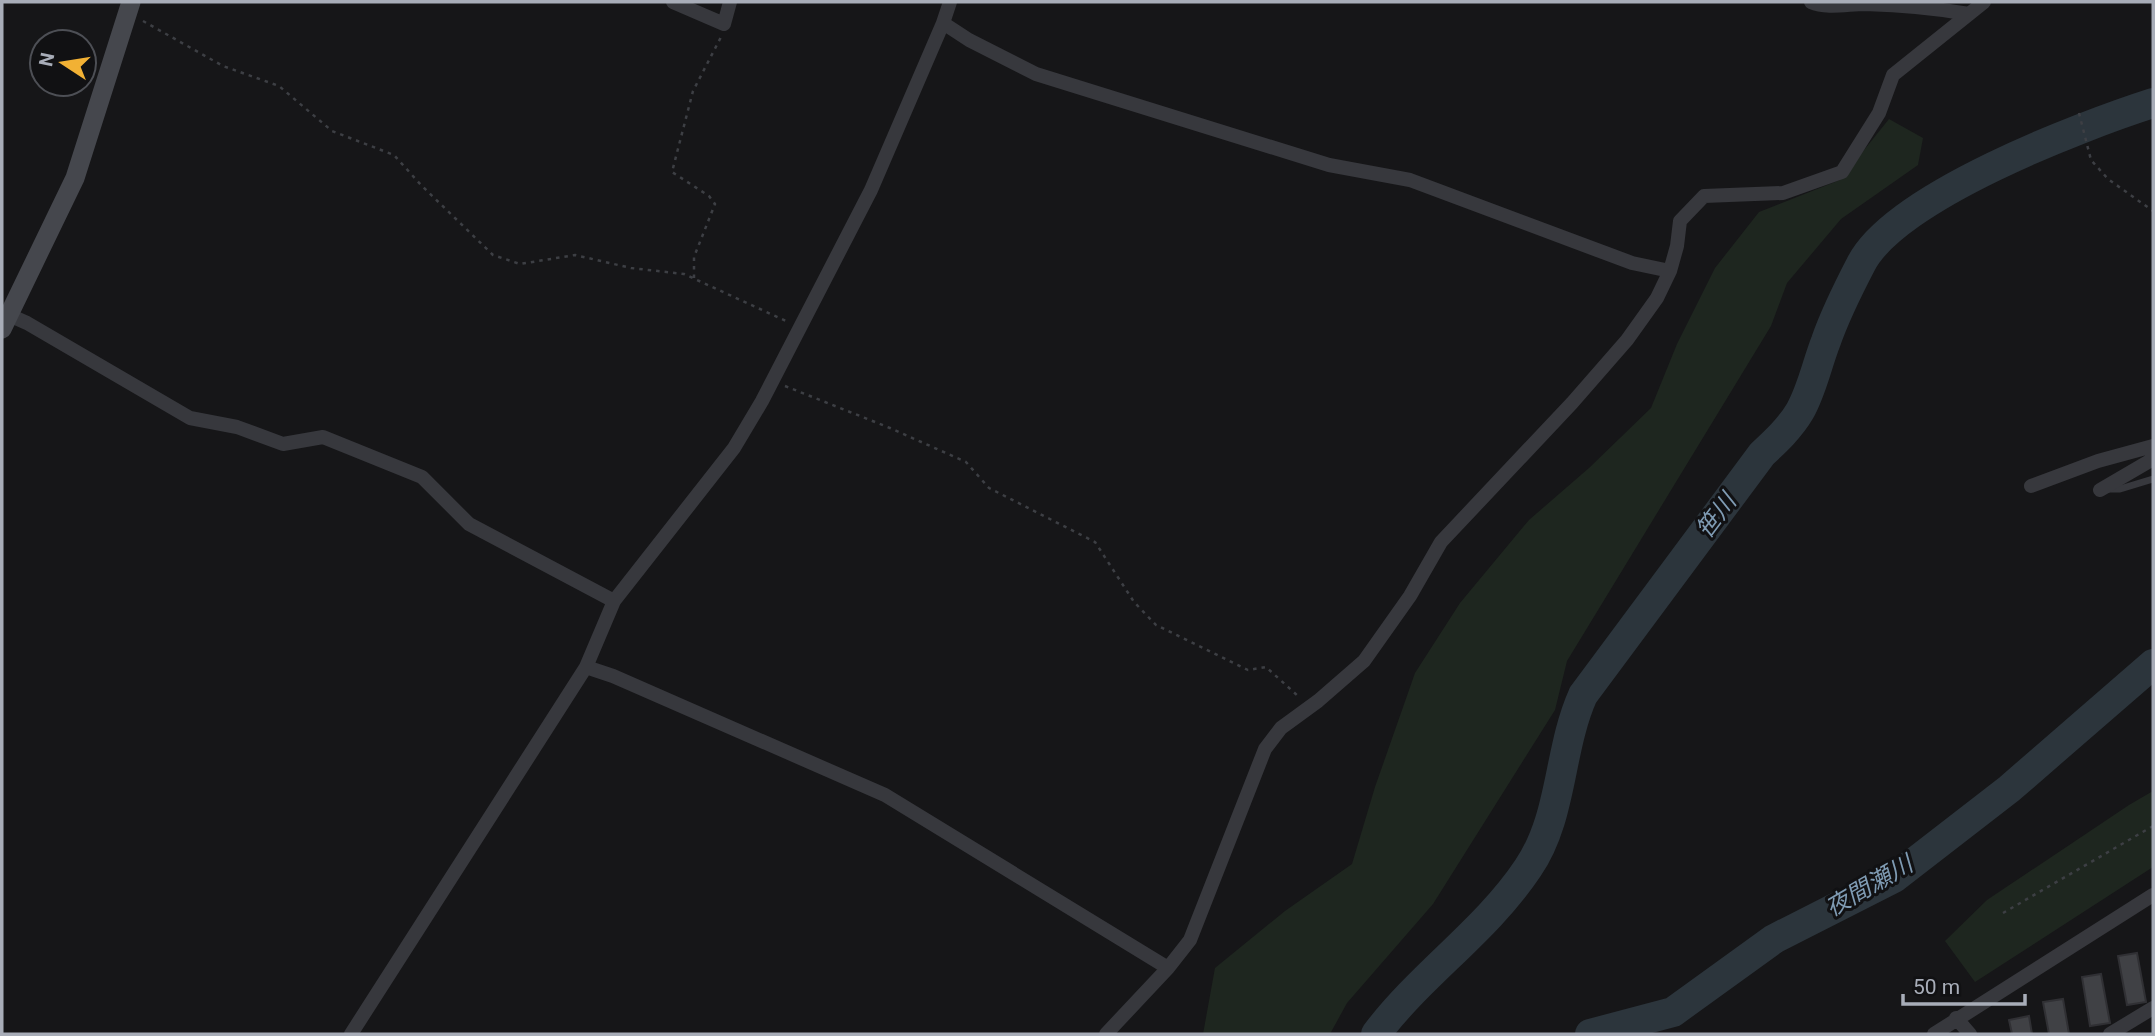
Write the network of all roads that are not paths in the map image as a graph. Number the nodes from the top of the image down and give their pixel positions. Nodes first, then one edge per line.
1 (673, 2) edge
2 (730, 2) edge
3 (950, 2) edge
4 (1811, 2) edge
5 (1984, 2) edge
6 (130, 7) edge
7 (1969, 14) junction
8 (943, 23) junction
9 (1670, 271) junction
10 (4, 318) edge
11 (2153, 446) edge
12 (2153, 459) edge
13 (2153, 479) edge
14 (2031, 486) dead end
15 (2100, 490) joint
16 (614, 601) junction
17 (586, 667) junction
18 (2153, 895) edge
19 (1168, 968) junction
20 (2153, 1008) edge
21 (1956, 1018) junction
22 (352, 1034) edge
23 (1106, 1034) edge
24 (1934, 1034) edge
25 (1970, 1034) edge
26 (2110, 1034) edge

1 - 2 street
3 - 8 street
4 - 7 street
5 - 7 street
6 - 10 main road
7 - 9 street
8 - 9 street
8 - 16 street
9 - 19 street
10 - 16 street
11 - 14 street
12 - 15 street
13 - 15 lane
16 - 17 street
17 - 19 street
17 - 22 street
18 - 21 street
19 - 23 street
20 - 26 street
21 - 24 street
21 - 25 street

